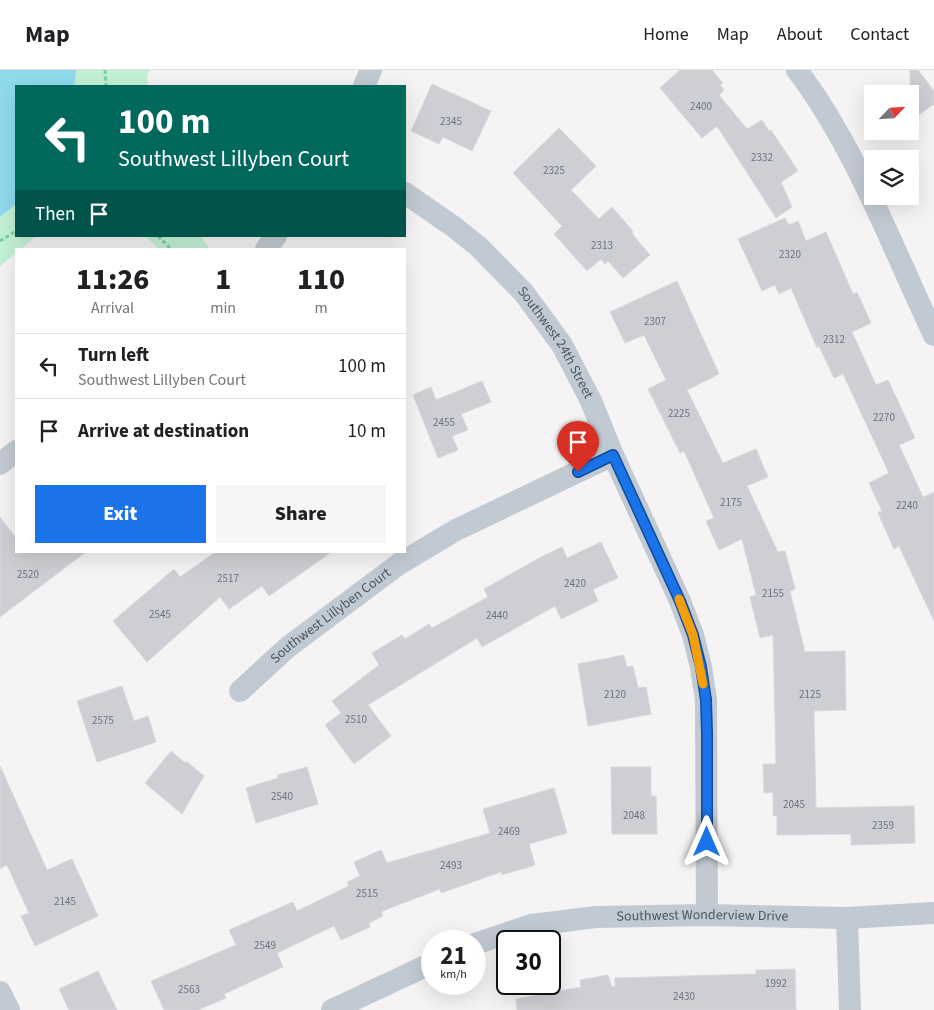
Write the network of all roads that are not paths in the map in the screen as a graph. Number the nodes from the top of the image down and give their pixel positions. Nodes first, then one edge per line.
1 (371, 70) edge
2 (797, 70) edge
3 (364, 85) edge
4 (406, 194) edge
5 (275, 237) edge
6 (267, 248) edge
7 (929, 311) edge
8 (934, 335) edge
9 (15, 452) edge
10 (613, 455) junction
11 (0, 464) edge
12 (240, 691) dead end
13 (934, 913) edge
14 (707, 915) junction
15 (847, 918) junction
16 (486, 940) edge
17 (421, 970) edge
18 (0, 992) edge
19 (376, 1001) edge
20 (9, 1010) edge
21 (332, 1010) edge
22 (850, 1010) edge

1 - 3 street
2 - 7 street
4 - 10 street, Southwest 24th Street
5 - 6 street
7 - 8 street
9 - 11 street
10 - 12 street, Southwest Lillyben Court
10 - 14 street, Southwest 24th Street
13 - 15 street, Southwest Wonderview Drive
14 - 15 street, Southwest Wonderview Drive
14 - 16 street, Southwest Wonderview Drive
15 - 22 street
17 - 19 street
18 - 20 street
19 - 21 street

